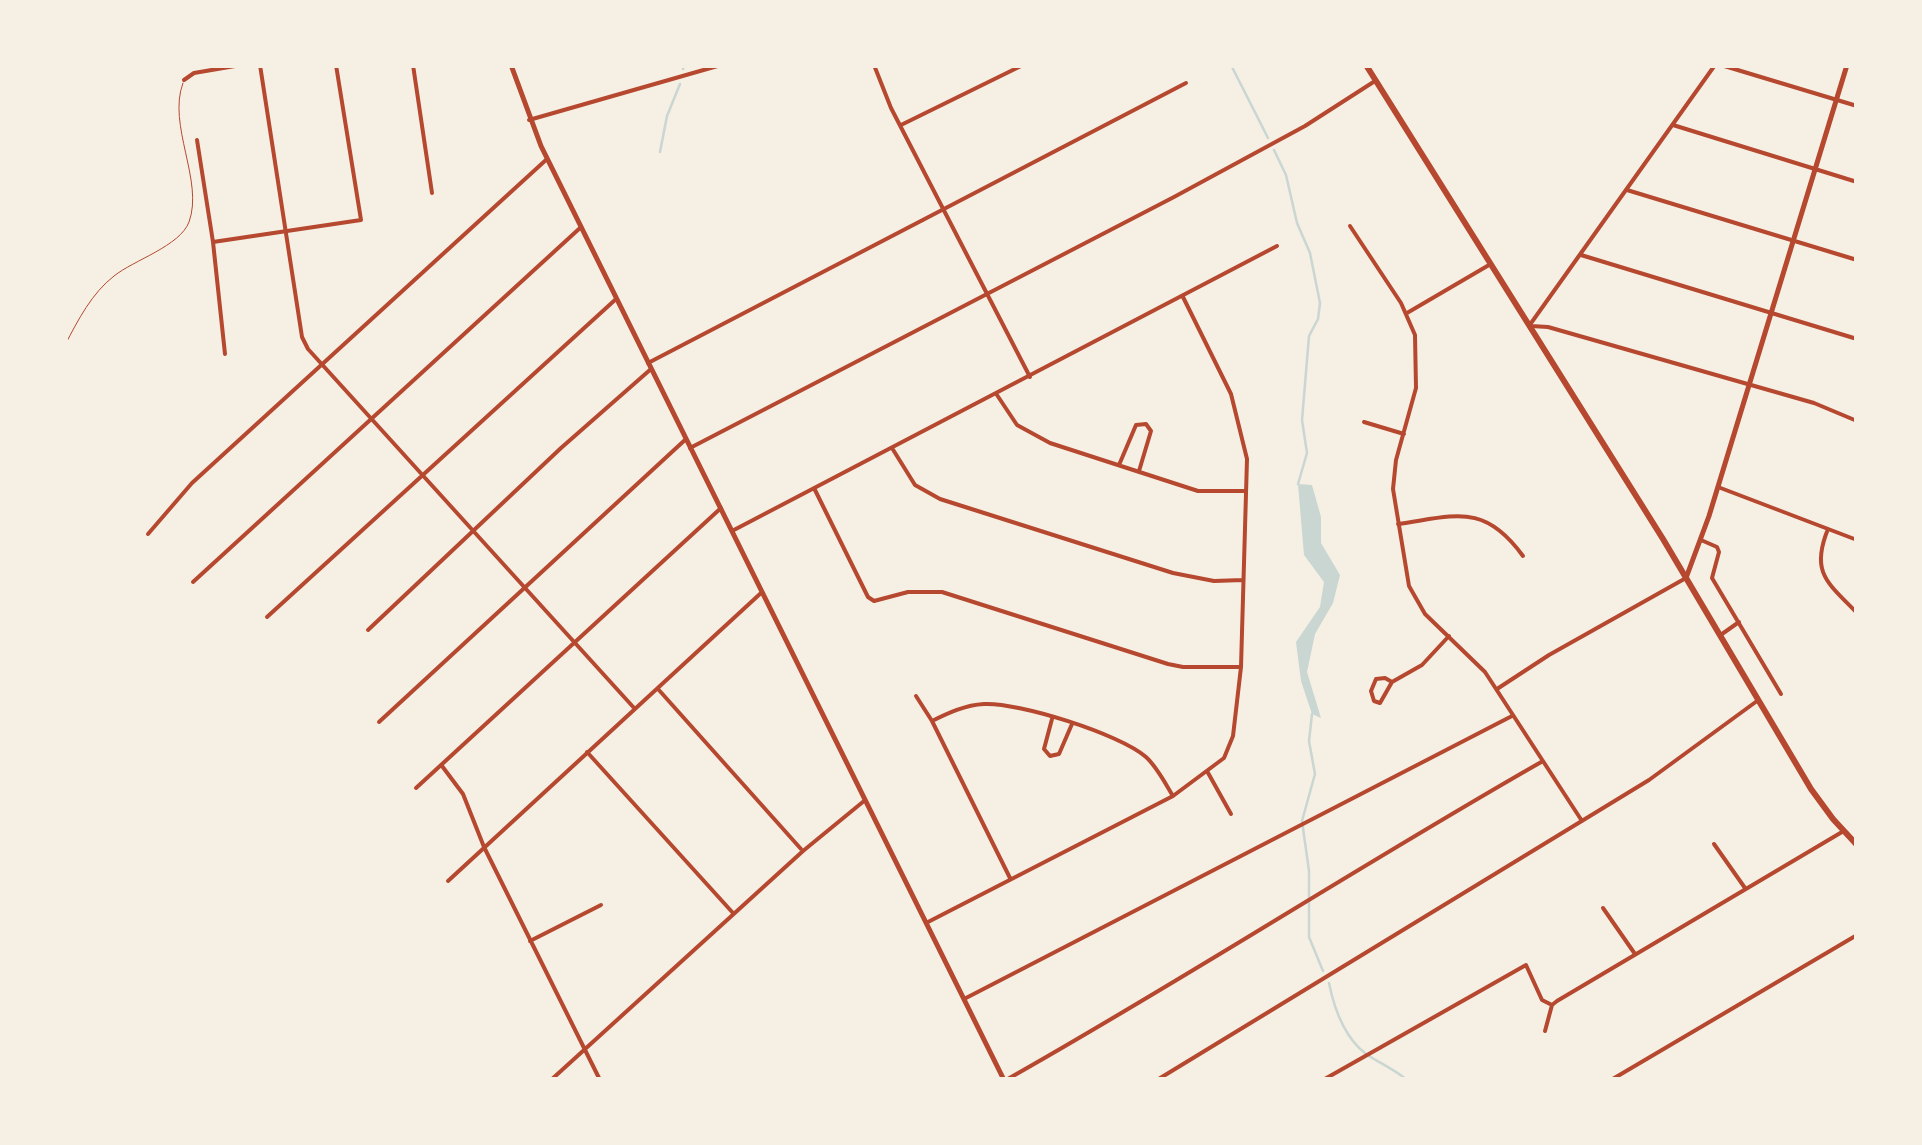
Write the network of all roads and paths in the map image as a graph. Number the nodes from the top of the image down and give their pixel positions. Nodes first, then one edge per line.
1 (241, 65) edge
2 (260, 65) edge
3 (336, 65) edge
4 (413, 65) edge
5 (512, 65) edge
6 (721, 65) edge
7 (874, 65) edge
8 (1023, 65) edge
9 (1366, 65) edge
10 (1718, 65) edge
11 (1847, 65) edge
12 (184, 80) joint
13 (1376, 81) junction
14 (1186, 84) dead end
15 (1836, 100) junction
16 (1857, 106) edge
17 (530, 120) junction
18 (900, 125) junction
19 (1673, 125) junction
20 (197, 140) dead end
21 (547, 159) junction
22 (1815, 169) junction
23 (1857, 182) edge
24 (1627, 190) junction
25 (432, 194) dead end
26 (945, 210) junction
27 (1350, 226) dead end
28 (581, 227) junction
29 (286, 232) junction
30 (1794, 241) junction
31 (213, 242) junction
32 (1277, 246) dead end
33 (1581, 255) junction
34 (1857, 260) edge
35 (1490, 264) junction
36 (988, 291) junction
37 (1183, 297) junction
38 (616, 298) junction
39 (1407, 313) junction
40 (1771, 313) junction
41 (1529, 326) junction
42 (1857, 340) edge
43 (65, 345) edge
44 (225, 354) dead end
45 (320, 364) junction
46 (650, 366) junction
47 (1030, 376) junction
48 (1749, 387) junction
49 (998, 394) junction
50 (370, 420) junction
51 (1857, 421) edge
52 (1364, 422) dead end
53 (1404, 434) junction
54 (686, 439) junction
55 (690, 448) junction
56 (892, 448) junction
57 (1120, 466) junction
58 (1139, 472) junction
59 (421, 476) junction
60 (1718, 486) junction
61 (814, 488) junction
62 (1246, 491) junction
63 (721, 508) junction
64 (1398, 524) junction
65 (1828, 529) junction
66 (732, 531) junction
67 (472, 533) junction
68 (148, 534) dead end
69 (1700, 540) junction
70 (1857, 540) edge
71 (1524, 556) dead end
72 (1686, 578) junction
73 (1243, 580) junction
74 (193, 582) dead end
75 (524, 589) junction
76 (763, 591) junction
77 (1857, 613) edge
78 (267, 618) dead end
79 (1738, 622) junction
80 (368, 630) dead end
81 (1721, 634) junction
82 (1448, 636) junction
83 (574, 644) junction
84 (1241, 666) junction
85 (1392, 682) junction
86 (658, 688) junction
87 (1498, 690) junction
88 (1781, 694) dead end
89 (916, 696) dead end
90 (1760, 699) junction
91 (635, 709) junction
92 (1512, 716) junction
93 (1052, 718) junction
94 (932, 721) junction
95 (379, 722) dead end
96 (1072, 724) junction
97 (587, 752) junction
98 (1543, 761) junction
99 (442, 766) junction
100 (1207, 771) junction
101 (416, 788) dead end
102 (1173, 796) junction
103 (866, 800) junction
104 (1231, 814) dead end
105 (1582, 822) junction
106 (1843, 831) junction
107 (1714, 844) dead end
108 (1857, 845) edge
109 (484, 847) junction
110 (803, 851) junction
111 (1010, 878) junction
112 (448, 880) dead end
113 (1745, 888) junction
114 (601, 906) dead end
115 (1604, 908) dead end
116 (734, 913) junction
117 (928, 922) junction
118 (1857, 935) edge
119 (530, 941) junction
120 (1635, 954) junction
121 (966, 998) junction
122 (1552, 1005) junction
123 (1545, 1031) dead end
124 (585, 1051) junction
125 (551, 1080) edge
126 (600, 1080) edge
127 (1005, 1080) edge
128 (1157, 1080) edge
129 (1323, 1080) edge
130 (1612, 1080) edge

1 - 12 street
2 - 29 street
3 - 29 street
4 - 25 street
5 - 17 street
6 - 17 street
7 - 18 street
8 - 18 street
9 - 13 main road
10 - 15 street
10 - 19 street
11 - 15 street
12 - 43 lane
13 - 35 main road
13 - 36 street
14 - 26 street
15 - 16 street
15 - 22 street
17 - 21 street
18 - 26 street
19 - 22 street
19 - 24 street
20 - 31 street
21 - 28 street
21 - 45 street
22 - 23 street
22 - 30 street
24 - 30 street
24 - 33 street
26 - 36 street
26 - 46 street
27 - 39 street
28 - 38 street
28 - 50 street
29 - 31 street
29 - 45 street
30 - 34 street
30 - 40 street
31 - 44 street
32 - 37 street
33 - 40 street
33 - 41 street
35 - 39 street
35 - 41 main road
36 - 47 street
36 - 55 street
37 - 47 street
37 - 62 street
38 - 46 street
38 - 59 street
39 - 53 street
40 - 42 street
40 - 48 street
41 - 48 street
41 - 72 main road
45 - 50 street
45 - 68 street
46 - 54 street
46 - 67 street
47 - 49 street
48 - 51 street
48 - 60 street
49 - 56 street
49 - 57 street
50 - 59 street
50 - 74 street
52 - 53 street
53 - 64 street
54 - 55 street
54 - 75 street
55 - 63 street
56 - 61 street
56 - 73 street
57 - 58 street
57 - 58 street
58 - 62 street
59 - 67 street
59 - 78 street
60 - 65 street
60 - 69 street
61 - 66 street
61 - 84 street
62 - 73 street
63 - 66 street
63 - 83 street
64 - 71 street
64 - 82 street
65 - 70 street
65 - 77 street
66 - 76 street
67 - 75 street
67 - 80 street
69 - 72 street
69 - 79 street
72 - 81 main road
72 - 87 street
73 - 84 street
75 - 83 street
75 - 95 street
76 - 86 street
76 - 103 street
79 - 81 street
79 - 88 street
81 - 90 main road
82 - 85 street
82 - 87 street
83 - 91 street
83 - 99 street
84 - 100 street
85 - 85 street
86 - 91 street
86 - 110 street
87 - 92 street
89 - 94 street
90 - 105 street
90 - 106 main road
91 - 97 street
92 - 98 street
92 - 121 street
93 - 94 street
93 - 96 street
93 - 96 street
94 - 111 street
96 - 102 street
97 - 109 street
97 - 116 street
98 - 105 street
98 - 127 street
99 - 101 street
99 - 109 street
100 - 102 street
100 - 104 street
102 - 111 street
103 - 110 street
103 - 117 street
105 - 128 street
106 - 108 main road
106 - 113 street
107 - 113 street
109 - 112 street
109 - 119 street
110 - 116 street
111 - 117 street
113 - 120 street
114 - 119 street
115 - 120 street
116 - 124 street
117 - 121 street
118 - 130 street
119 - 124 street
120 - 122 street
121 - 127 street
122 - 123 street
122 - 129 street
124 - 125 street
124 - 126 street

